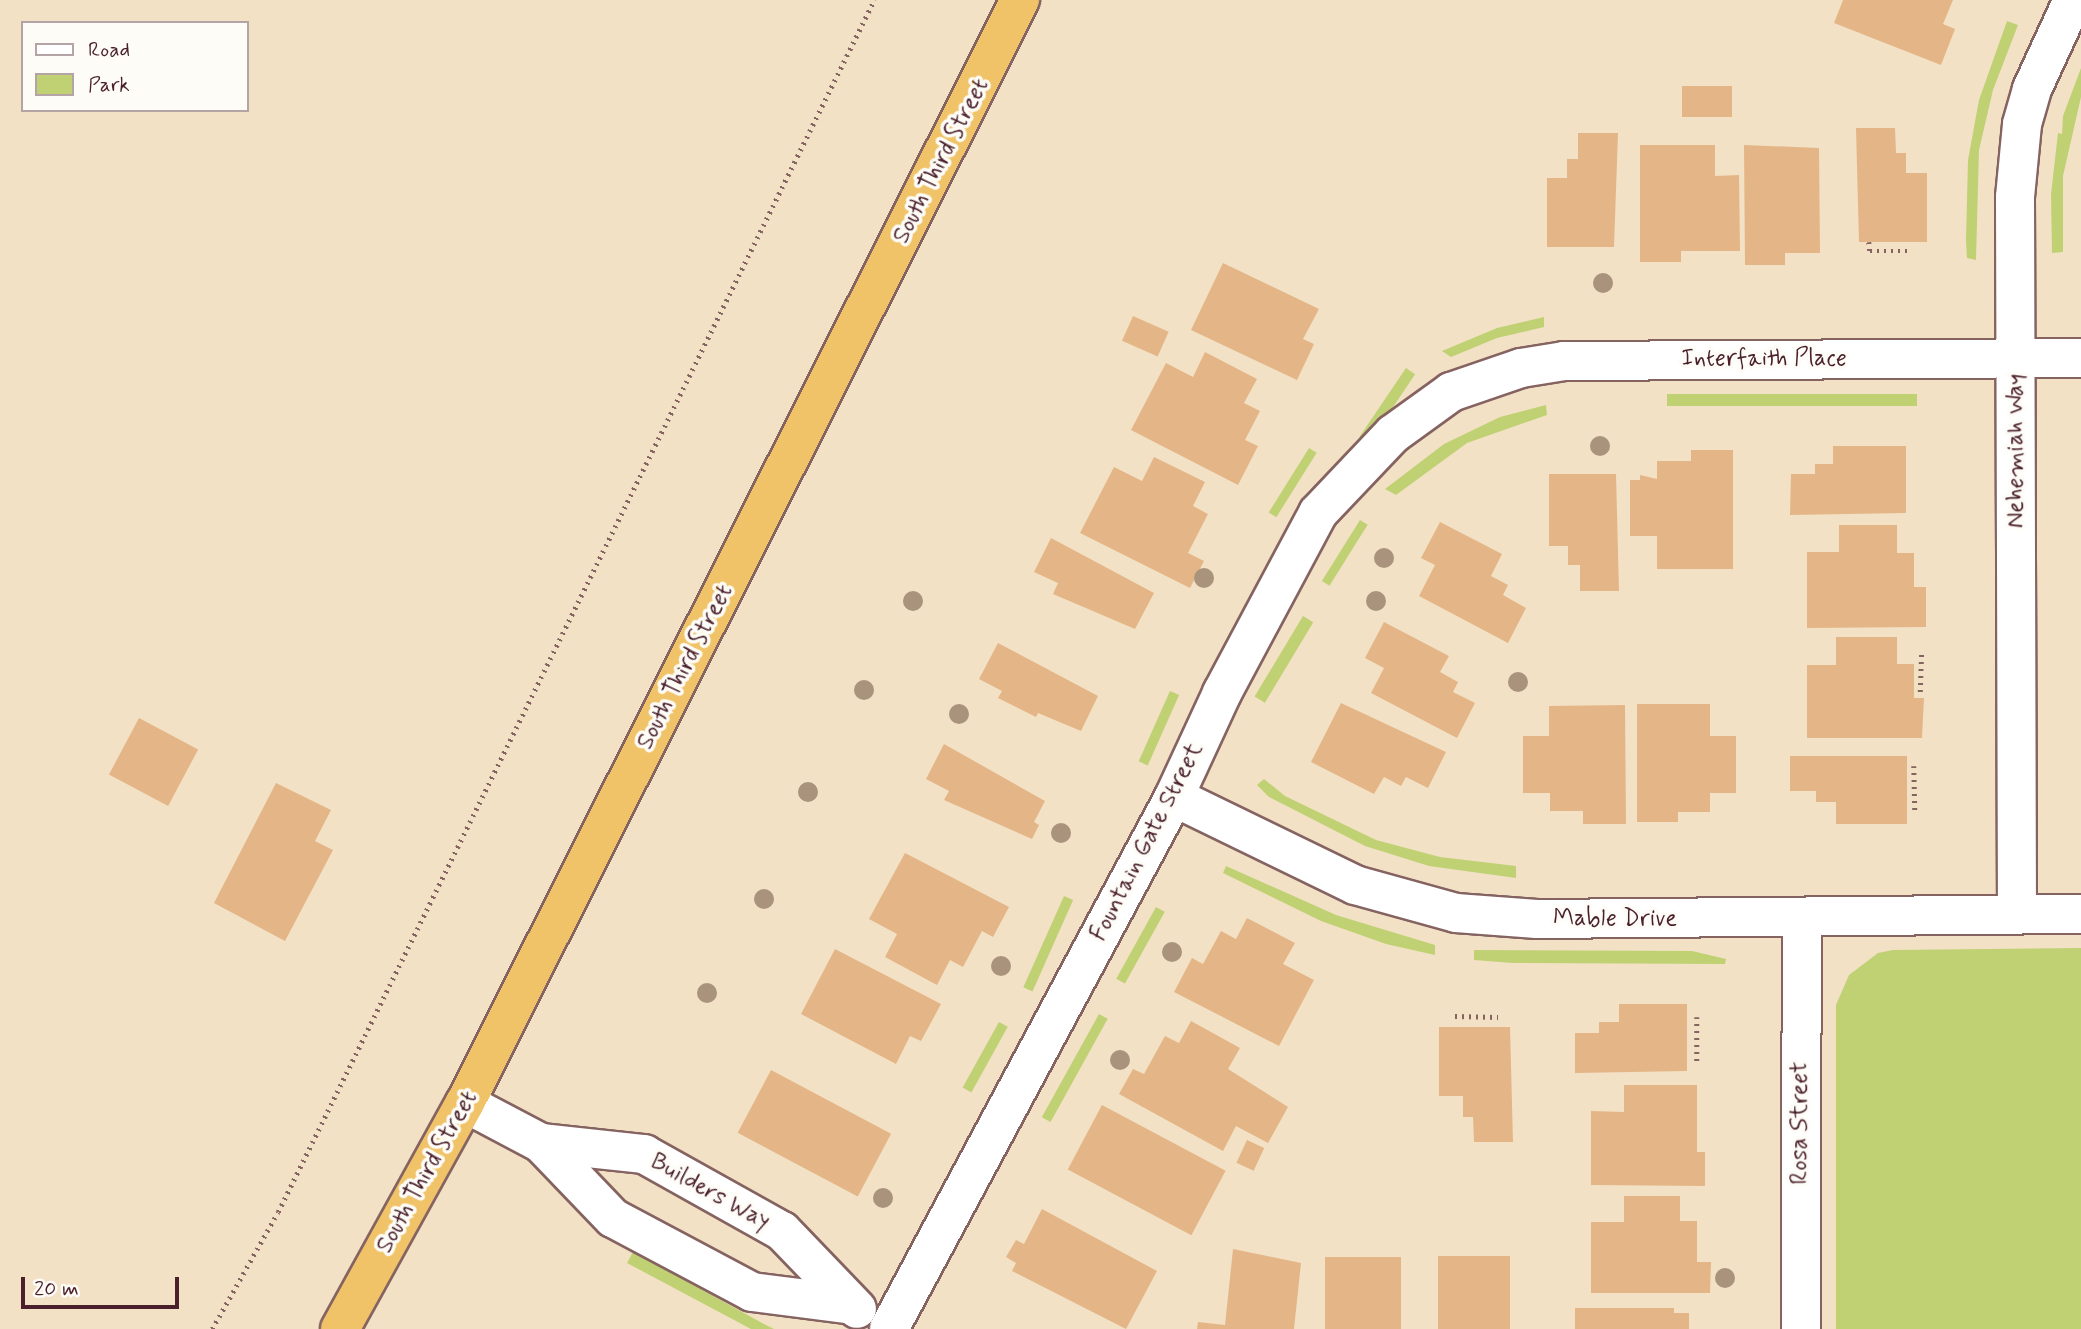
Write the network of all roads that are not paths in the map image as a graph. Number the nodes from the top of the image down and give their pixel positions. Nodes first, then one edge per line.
1 (1020, 0) edge
2 (2073, 0) edge
3 (2081, 358) edge
4 (2016, 359) junction
5 (1451, 392) joint
6 (1174, 797) junction
7 (2017, 914) junction
8 (2081, 914) edge
9 (1802, 918) junction
10 (466, 1103) junction
11 (541, 1143) junction
12 (847, 1304) junction
13 (890, 1328) edge
14 (340, 1329) edge
15 (1801, 1329) edge

1 - 10 highway, South Third Street
2 - 4 street, Nehemiah Way
3 - 4 street, Interfaith Place
4 - 5 street, Interfaith Place
4 - 7 street, Nehemiah Way
5 - 6 street, Fountain Gate Street
6 - 9 street, Mable Drive
6 - 13 street, Fountain Gate Street
7 - 8 street, Mable Drive
7 - 9 street, Mable Drive
9 - 15 street, Rosa Street
10 - 11 street, Builders Way
10 - 14 highway, South Third Street
11 - 12 street, Builders Way
11 - 12 street, Builders Way
12 - 13 street, Builders Way

